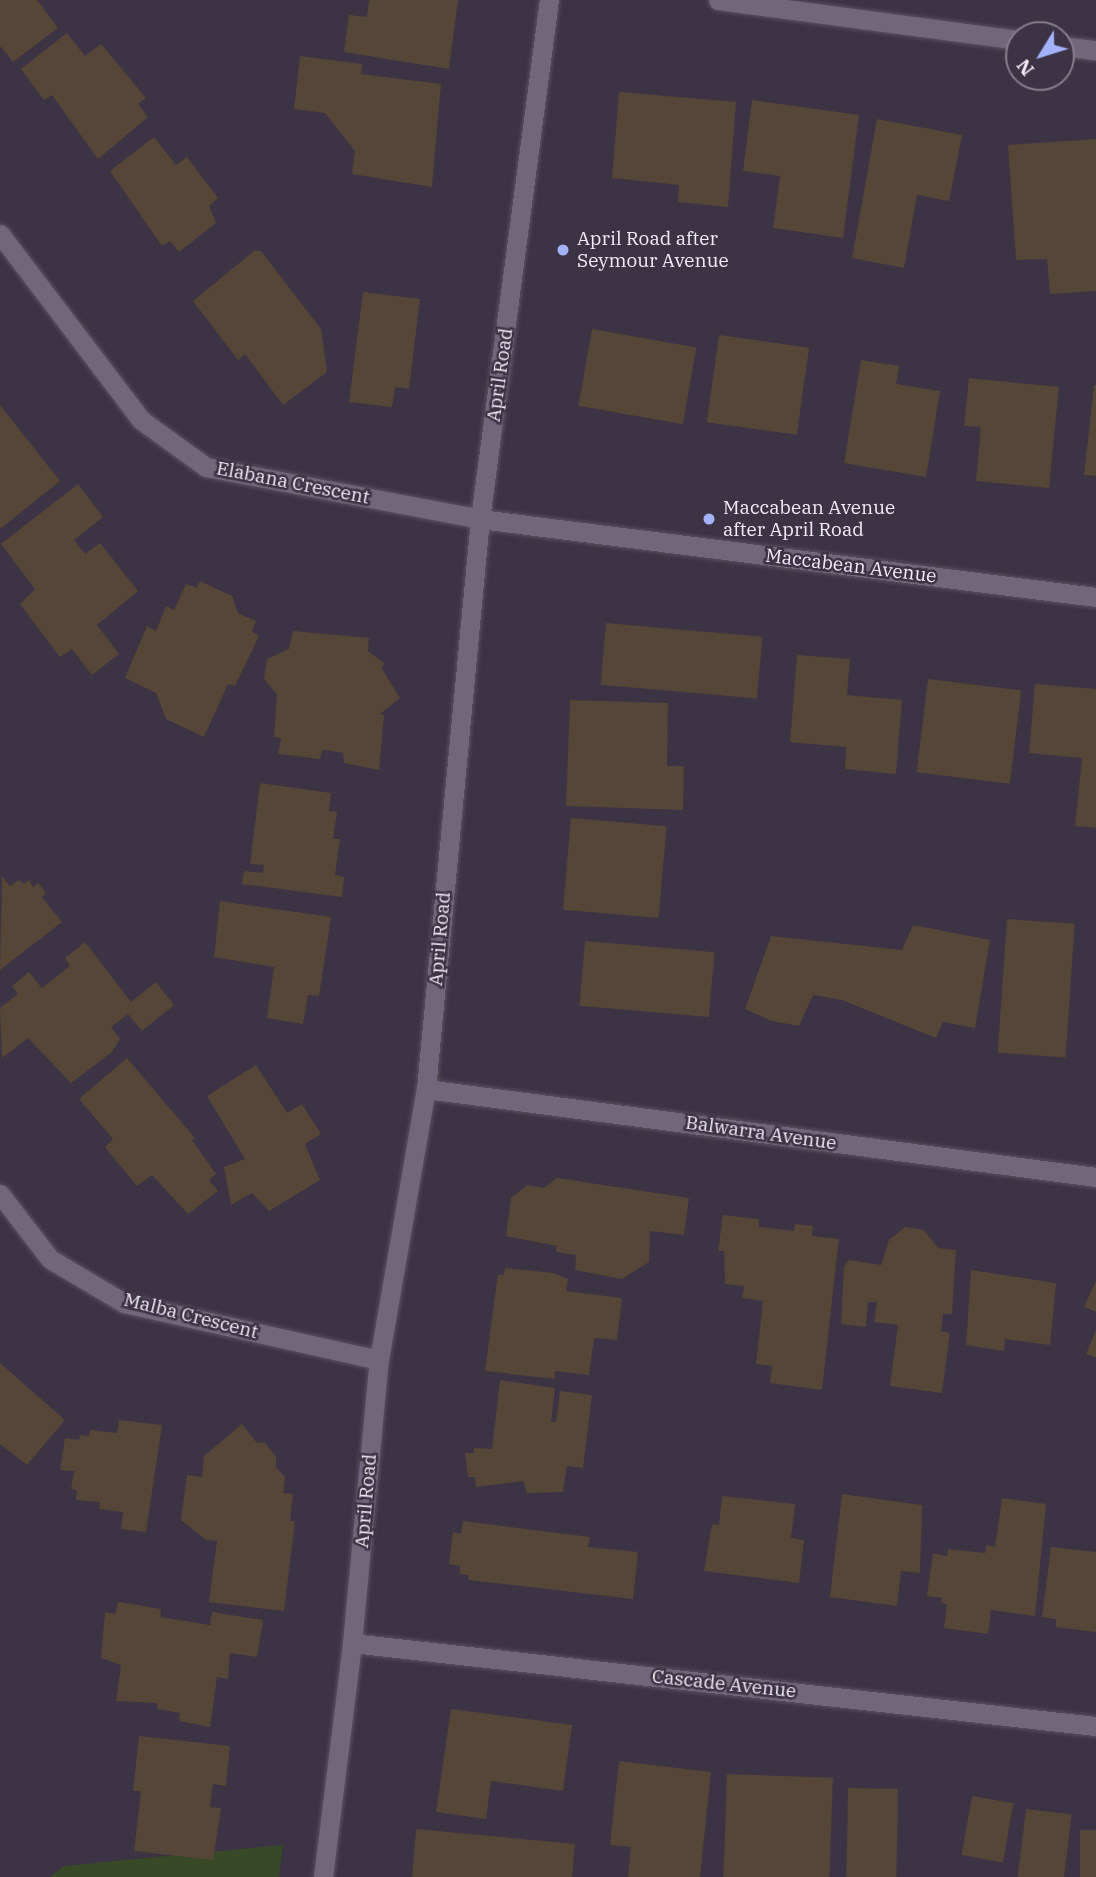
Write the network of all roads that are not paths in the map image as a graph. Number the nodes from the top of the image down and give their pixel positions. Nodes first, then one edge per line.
1 (550, 0) edge
2 (718, 0) edge
3 (1005, 38) edge
4 (1075, 48) edge
5 (1096, 50) edge
6 (0, 234) edge
7 (481, 519) junction
8 (1096, 597) edge
9 (426, 1088) junction
10 (1096, 1177) edge
11 (0, 1194) edge
12 (379, 1360) junction
13 (352, 1643) junction
14 (1096, 1726) edge
15 (323, 1877) edge

1 - 7 street, April Road
2 - 3 street
4 - 5 street
6 - 7 street, Elabana Crescent
7 - 8 street, Maccabean Avenue
7 - 9 street, April Road
9 - 10 street, Balwarra Avenue
9 - 12 street, April Road
11 - 12 street, Malba Crescent
12 - 13 street, April Road
13 - 14 street, Cascade Avenue
13 - 15 street, April Road

